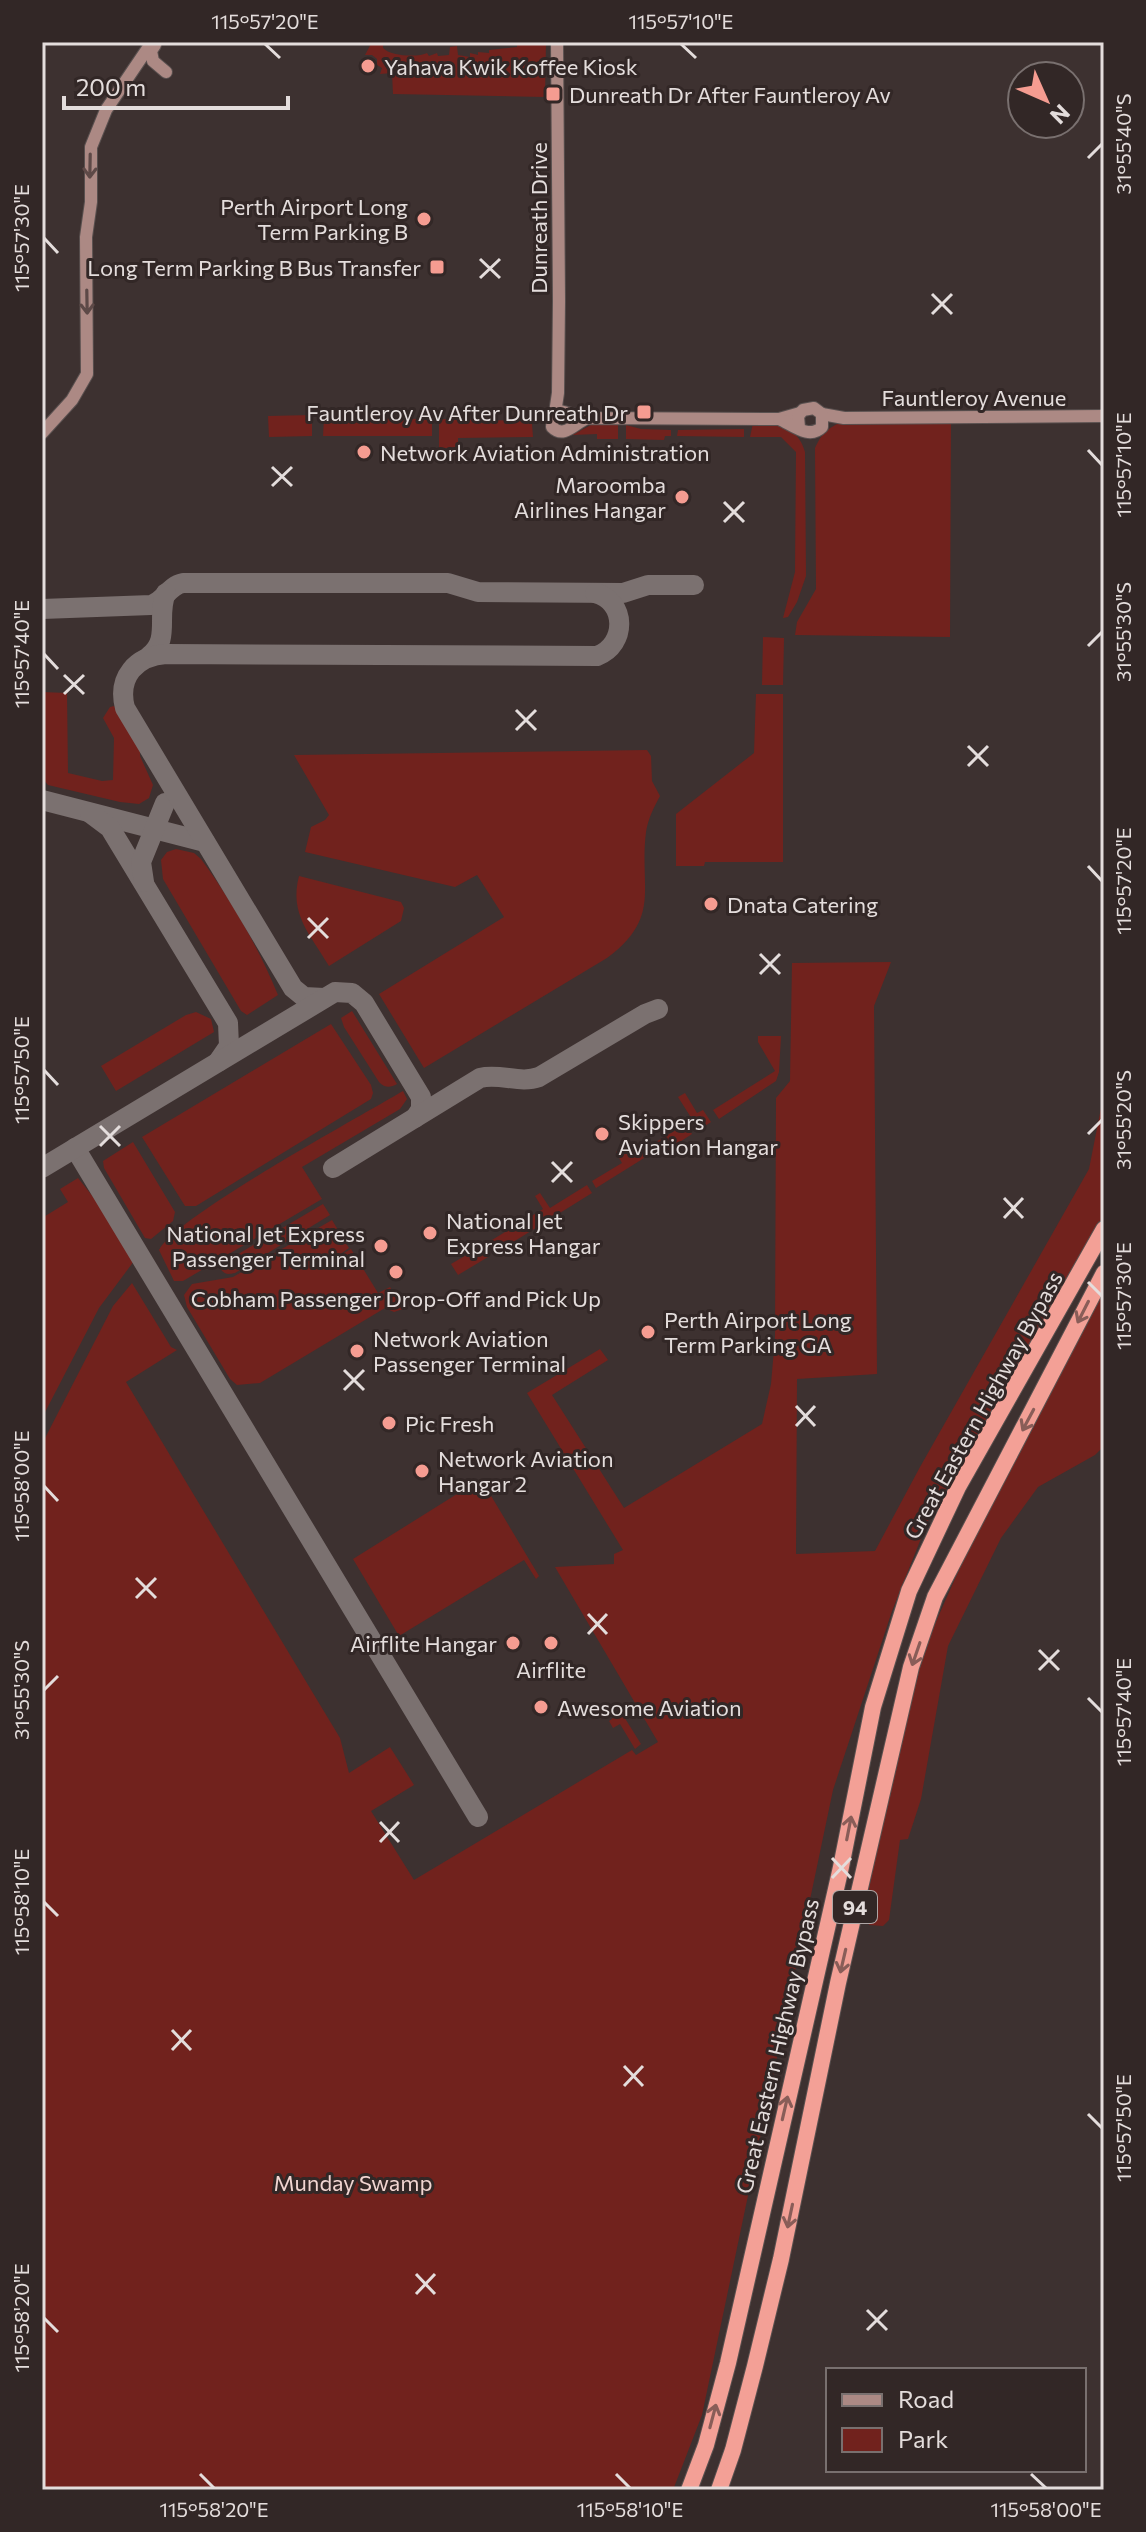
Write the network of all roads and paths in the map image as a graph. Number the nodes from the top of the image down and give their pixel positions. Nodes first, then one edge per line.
1 (154, 42) edge
2 (557, 42) edge
3 (166, 72) dead end
4 (800, 413) junction
5 (1104, 416) edge
6 (779, 419) junction
7 (822, 420) junction
8 (799, 427) junction
9 (42, 433) edge
10 (1104, 1229) edge
11 (1104, 1240) edge
12 (1083, 1266) junction
13 (1104, 1273) edge
14 (689, 2490) edge
15 (719, 2490) edge

1 - 3 main road
1 -> 9 main road
2 - 6 main road, Dunreath Drive
4 - 6 main road
4 - 7 main road
4 - 8 main road
5 - 7 main road, Fauntleroy Avenue
6 - 8 main road
7 - 8 main road
10 - 12 highway, Great Eastern Highway Bypass / 94
11 - 12 highway
14 -> 12 highway, Great Eastern Highway Bypass / 94
13 -> 15 highway, Great Eastern Highway Bypass / 94

